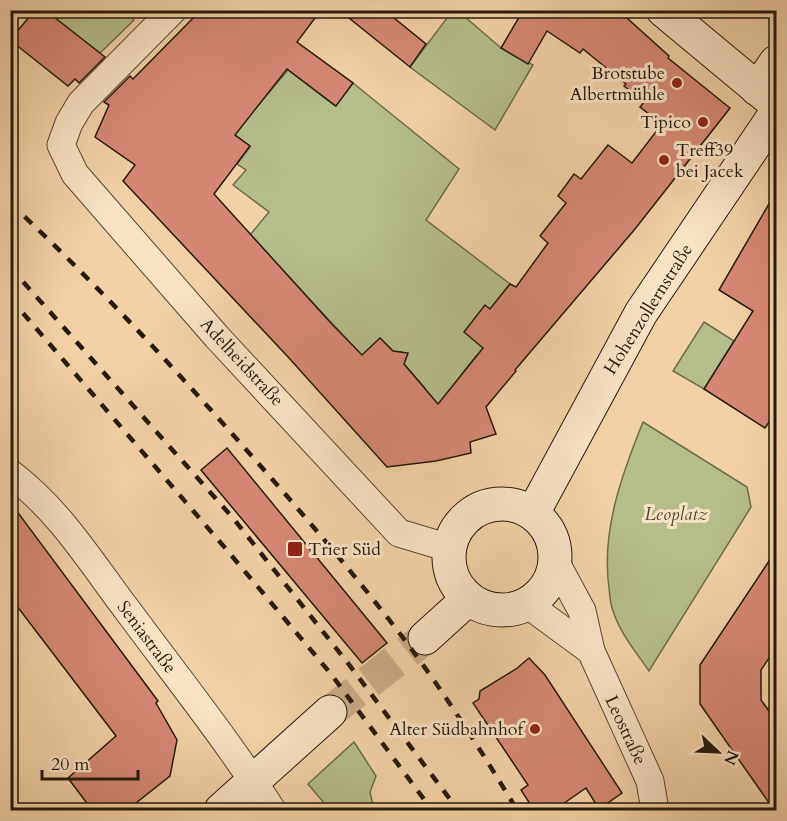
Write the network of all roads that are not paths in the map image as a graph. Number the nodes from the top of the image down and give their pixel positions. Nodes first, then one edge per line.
1 (173, 10) edge
2 (663, 10) edge
3 (777, 62) edge
4 (770, 102) edge
5 (10, 473) edge
6 (532, 513) junction
7 (449, 548) junction
8 (555, 561) junction
9 (468, 598) junction
10 (527, 604) junction
11 (425, 638) tunnel mouth
12 (591, 651) junction
13 (330, 712) tunnel mouth
14 (254, 781) junction
15 (220, 810) edge
16 (272, 810) edge
17 (655, 810) edge

1 - 7 street, Adelheidstraße
2 - 4 street
3 - 4 street, Hohenzollernstraße
4 - 6 street, Hohenzollernstraße
5 - 14 street, Seniastraße
6 - 7 street
6 - 8 street
7 - 9 street
8 - 10 street
8 - 12 street, Leostraße
9 - 10 street
9 - 11 street
10 - 12 street, Leostraße
12 - 17 street, Leostraße
13 - 14 street
14 - 15 street
14 - 16 street, Seniastraße

